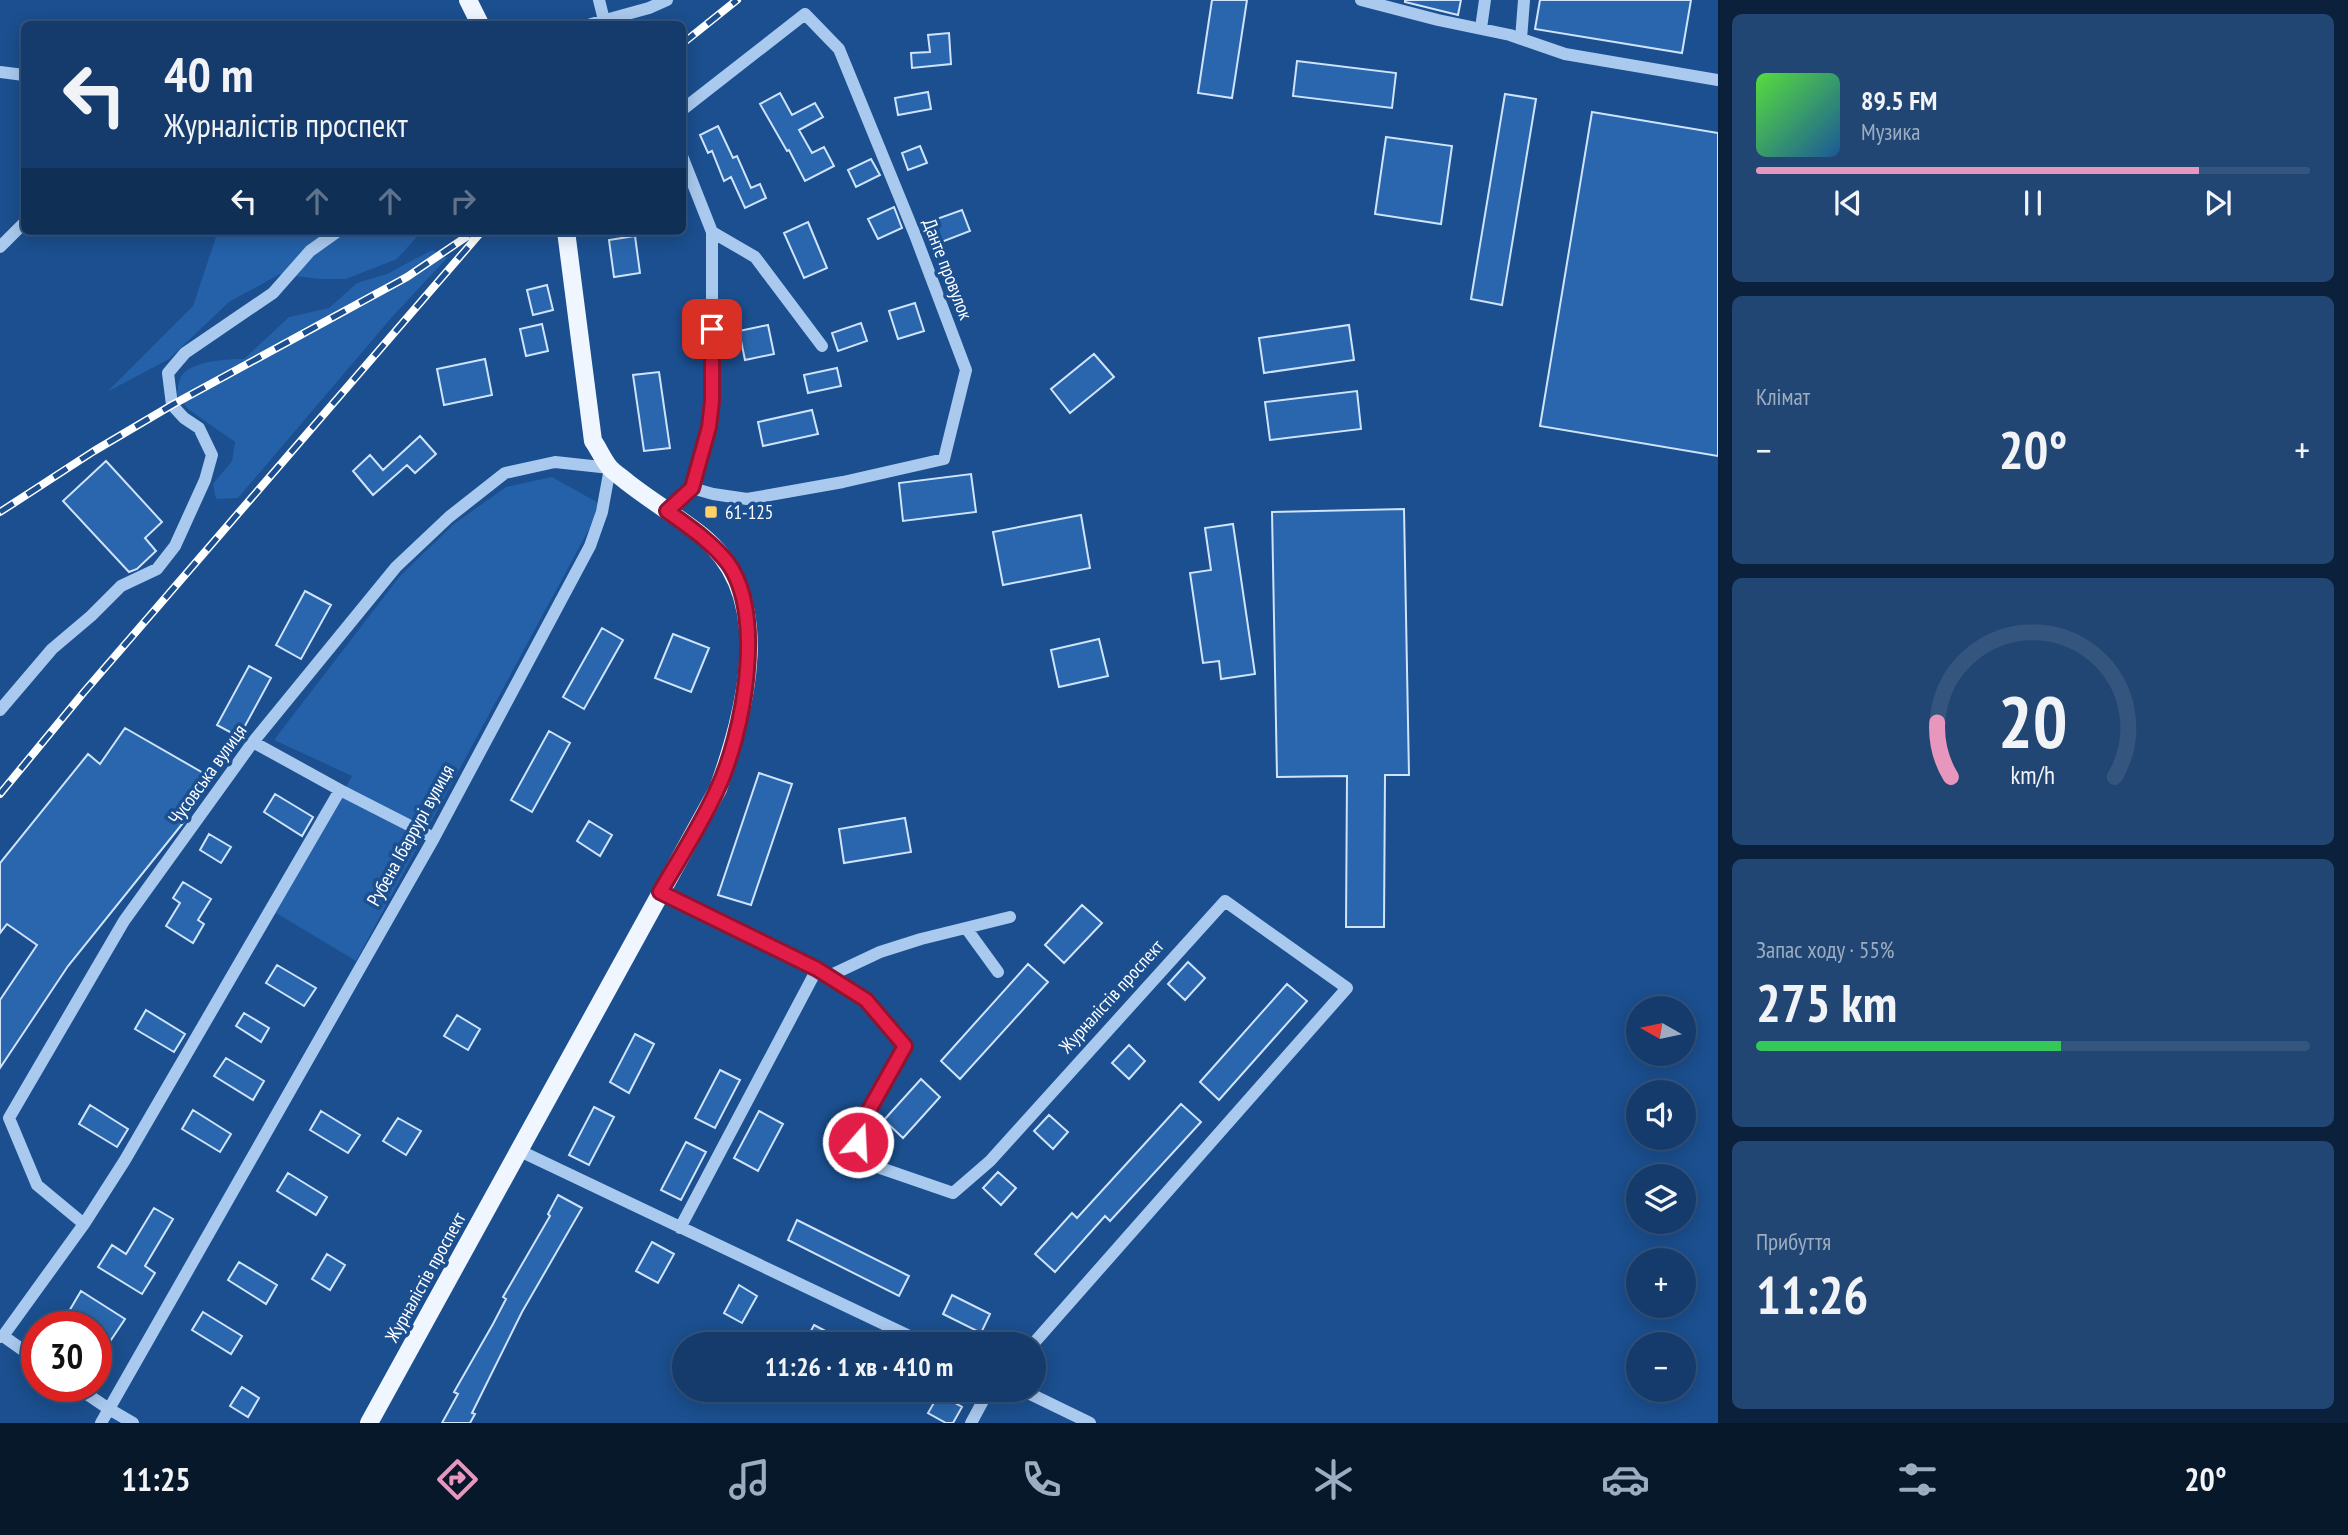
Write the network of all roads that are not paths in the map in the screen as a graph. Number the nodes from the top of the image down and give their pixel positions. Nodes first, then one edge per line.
1 (468, 0) edge
2 (599, 0) edge
3 (667, 0) edge
4 (1361, 0) edge
5 (1485, 0) edge
6 (1524, 0) edge
7 (604, 20) junction
8 (478, 21) edge
9 (601, 21) edge
10 (1481, 29) junction
11 (1521, 39) junction
12 (0, 72) edge
13 (21, 75) edge
14 (1718, 80) edge
15 (686, 107) edge
16 (686, 166) edge
17 (21, 226) edge
18 (712, 232) junction
19 (332, 235) edge
20 (567, 235) edge
21 (0, 247) edge
22 (822, 346) dead end
23 (610, 468) junction
24 (692, 488) junction
25 (667, 511) junction
26 (0, 710) edge
27 (253, 742) junction
28 (340, 790) junction
29 (434, 838) junction
30 (660, 892) junction
31 (1010, 917) dead end
32 (966, 928) junction
33 (823, 972) junction
34 (998, 972) dead end
35 (518, 1150) junction
36 (84, 1224) junction
37 (680, 1228) junction
38 (901, 1332) edge
39 (1044, 1332) edge
40 (1, 1336) edge
41 (21, 1349) edge
42 (98, 1402) edge
43 (982, 1402) edge
44 (1046, 1402) edge
45 (108, 1409) junction
46 (101, 1423) edge
47 (133, 1423) edge
48 (369, 1423) edge
49 (971, 1423) edge
50 (1090, 1423) edge

1 - 8 main road
2 - 7 street
3 - 7 street
4 - 10 street
5 - 10 street
6 - 11 street
7 - 9 street
10 - 11 street
11 - 14 street
12 - 13 street
15 - 24 street, Данте провулок
16 - 18 street
17 - 21 street
18 - 22 street
18 - 24 street
19 - 26 street
20 - 23 main road
23 - 25 main road, Журналістів проспект
23 - 27 street, Чусовська вулиця
23 - 29 street, Рубена Ібаррурі вулиця
24 - 25 street
25 - 30 main road, Журналістів проспект
27 - 28 street
27 - 36 street, Чусовська вулиця
28 - 29 street
28 - 36 street
29 - 45 street, Рубена Ібаррурі вулиця
30 - 33 street, Журналістів проспект
30 - 35 main road, Журналістів проспект
31 - 32 street
32 - 33 street
32 - 34 street
33 - 37 street
33 - 39 street, Журналістів проспект
35 - 37 street
35 - 48 main road, Журналістів проспект
36 - 40 street
37 - 38 street
40 - 41 street
42 - 45 street
43 - 49 street
44 - 50 street
45 - 46 street, Рубена Ібаррурі вулиця
45 - 47 street

